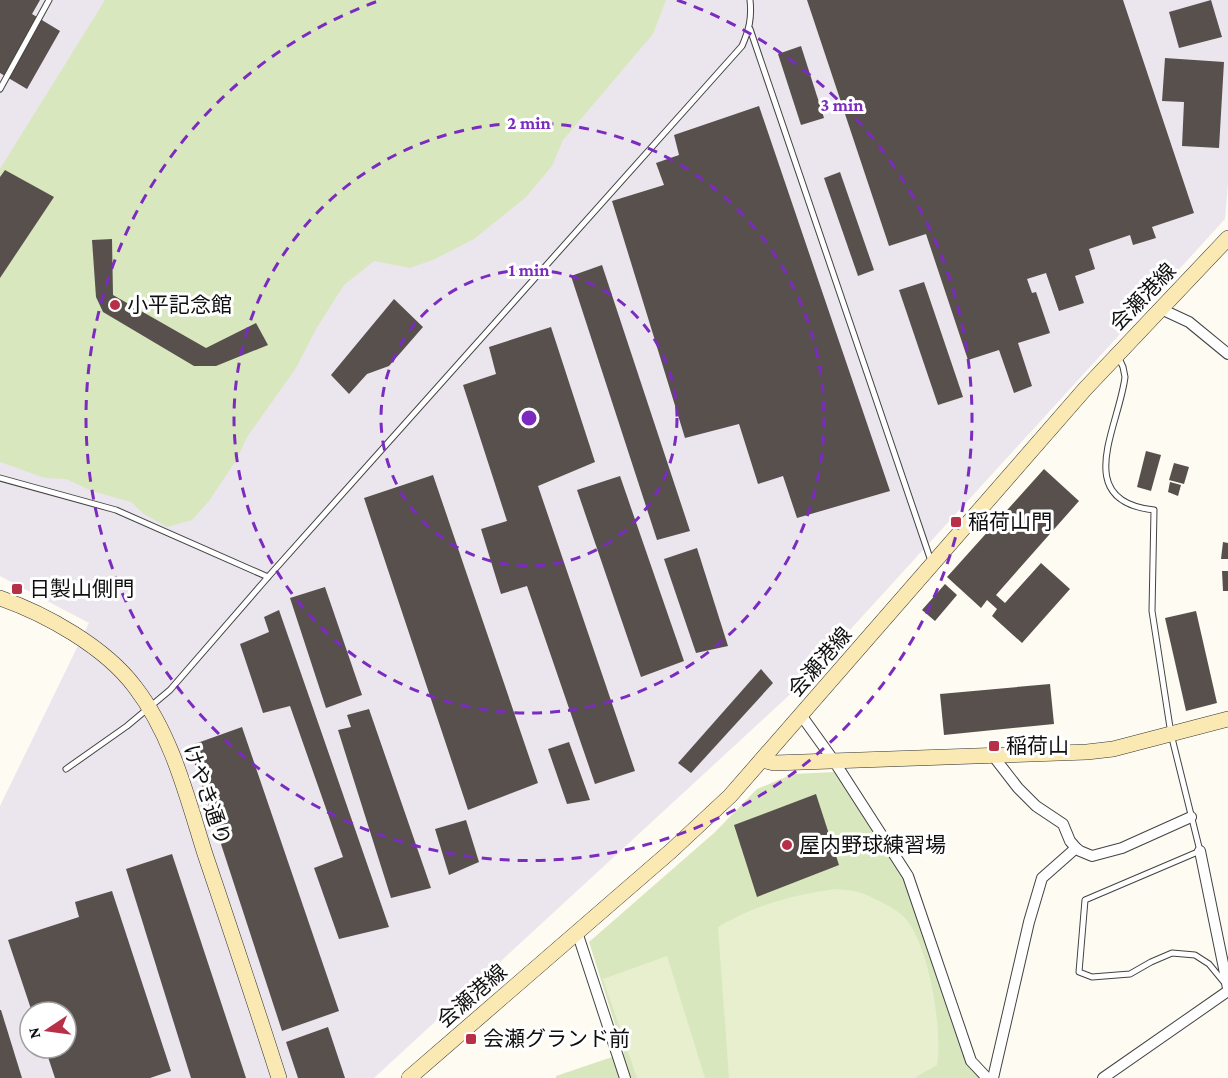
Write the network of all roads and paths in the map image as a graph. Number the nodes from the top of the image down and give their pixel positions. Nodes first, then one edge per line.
1 (49, 0) edge
2 (750, 0) edge
3 (750, 29) junction
4 (0, 88) edge
5 (1228, 238) edge
6 (1161, 309) junction
7 (1117, 354) junction
8 (1228, 354) edge
9 (0, 478) edge
10 (933, 565) junction
11 (268, 577) junction
12 (0, 598) edge
13 (150, 708) junction
14 (801, 715) junction
15 (1228, 719) edge
16 (1171, 734) junction
17 (994, 757) junction
18 (762, 760) junction
19 (834, 761) junction
20 (66, 769) dead end
21 (1191, 817) junction
22 (1076, 848) junction
23 (1200, 851) junction
24 (577, 932) junction
25 (1228, 983) edge
26 (279, 1078) edge
27 (409, 1078) edge
28 (626, 1078) edge
29 (987, 1078) edge
30 (993, 1078) edge
31 (1103, 1078) edge

1 - 4 lane
2 - 3 lane
3 - 10 lane
3 - 11 lane
5 - 6 main road, 会瀬港線
6 - 7 main road, 会瀬港線
6 - 8 street
7 - 10 main road, 会瀬港線
7 - 16 lane
9 - 11 lane
10 - 14 main road, 会瀬港線
11 - 13 lane
12 - 13 main road, けやき通り
13 - 20 lane
13 - 26 main road, けやき通り
14 - 18 main road, 会瀬港線
14 - 19 street
15 - 16 main road
16 - 17 main road
16 - 21 lane
17 - 19 main road
17 - 22 street
18 - 19 main road
18 - 24 main road, 会瀬港線
19 - 29 street
21 - 22 street
21 - 23 lane
22 - 30 street
23 - 25 street
23 - 25 lane
24 - 27 main road, 会瀬港線
24 - 28 street
25 - 31 street

